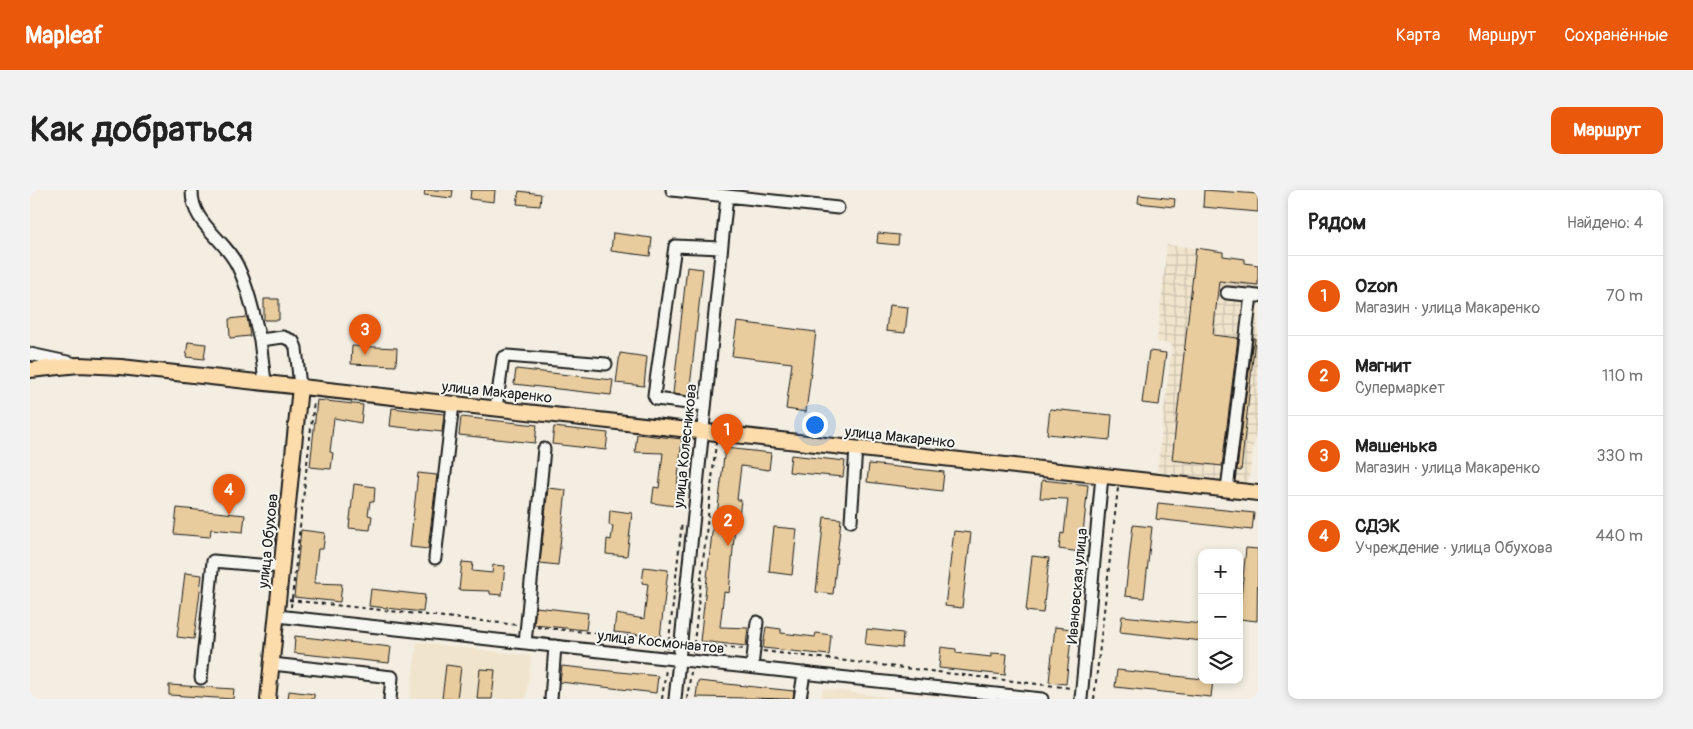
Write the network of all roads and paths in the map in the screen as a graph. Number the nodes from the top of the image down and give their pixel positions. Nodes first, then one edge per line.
1 (192, 190) edge
2 (672, 190) edge
3 (727, 196) junction
4 (838, 208) dead end
5 (721, 248) junction
6 (1227, 293) dead end
7 (1255, 295) edge
8 (1253, 322) edge
9 (260, 340) junction
10 (30, 354) edge
11 (606, 364) dead end
12 (78, 365) junction
13 (30, 370) edge
14 (265, 382) junction
15 (300, 387) junction
16 (316, 388) junction
17 (453, 404) junction
18 (704, 405) junction
19 (496, 408) junction
20 (702, 431) junction
21 (717, 433) junction
22 (856, 448) junction
23 (544, 449) dead end
24 (1102, 476) junction
25 (1119, 478) junction
26 (1227, 490) junction
27 (1258, 493) edge
28 (683, 515) dead end
29 (851, 520) dead end
30 (435, 558) dead end
31 (282, 567) junction
32 (283, 616) junction
33 (757, 622) dead end
34 (525, 642) junction
35 (555, 646) junction
36 (673, 659) junction
37 (692, 661) junction
38 (272, 664) junction
39 (752, 667) junction
40 (804, 673) junction
41 (201, 678) dead end
42 (268, 699) edge
43 (390, 699) edge
44 (551, 699) edge
45 (662, 699) edge
46 (675, 699) edge
47 (688, 699) edge
48 (800, 699) edge
49 (1042, 699) edge
50 (1081, 699) edge
51 (1094, 699) edge

1 - 9 street
2 - 3 street
3 - 4 street
3 - 5 street, улица Колесникова
5 - 18 street, улица Колесникова
5 - 18 street
6 - 7 street
7 - 8 street
8 - 26 street
9 - 14 street
9 - 15 street
10 - 12 street
11 - 19 street
12 - 13 main road, улица Макаренко
12 - 14 main road, улица Макаренко
14 - 15 main road, улица Макаренко
15 - 16 main road, улица Макаренко
15 - 31 main road, улица Обухова
16 - 17 main road, улица Макаренко
16 - 32 path
17 - 19 main road, улица Макаренко
17 - 30 street
18 - 20 street, улица Колесникова
19 - 20 main road, улица Макаренко
20 - 21 main road, улица Макаренко
20 - 36 street, улица Колесникова
21 - 22 main road, улица Макаренко
21 - 37 path
22 - 24 main road, улица Макаренко
22 - 29 street
23 - 34 street
24 - 25 main road, улица Макаренко
24 - 50 street, Ивановская улица
25 - 26 main road, улица Макаренко
25 - 51 path
26 - 27 main road, улица Макаренко
28 - 36 path
31 - 32 main road, улица Обухова
31 - 41 street
32 - 34 street, улица Космонавтов
32 - 38 main road, улица Обухова
33 - 39 street
34 - 35 street, улица Космонавтов
35 - 36 street, улица Космонавтов
35 - 44 street
36 - 37 street, улица Космонавтов
36 - 45 path
36 - 46 street, улица Колесникова
37 - 39 street, улица Космонавтов
37 - 47 path
38 - 42 main road, улица Обухова
38 - 43 street
39 - 40 street, улица Космонавтов
40 - 48 street
40 - 49 street, улица Космонавтов

